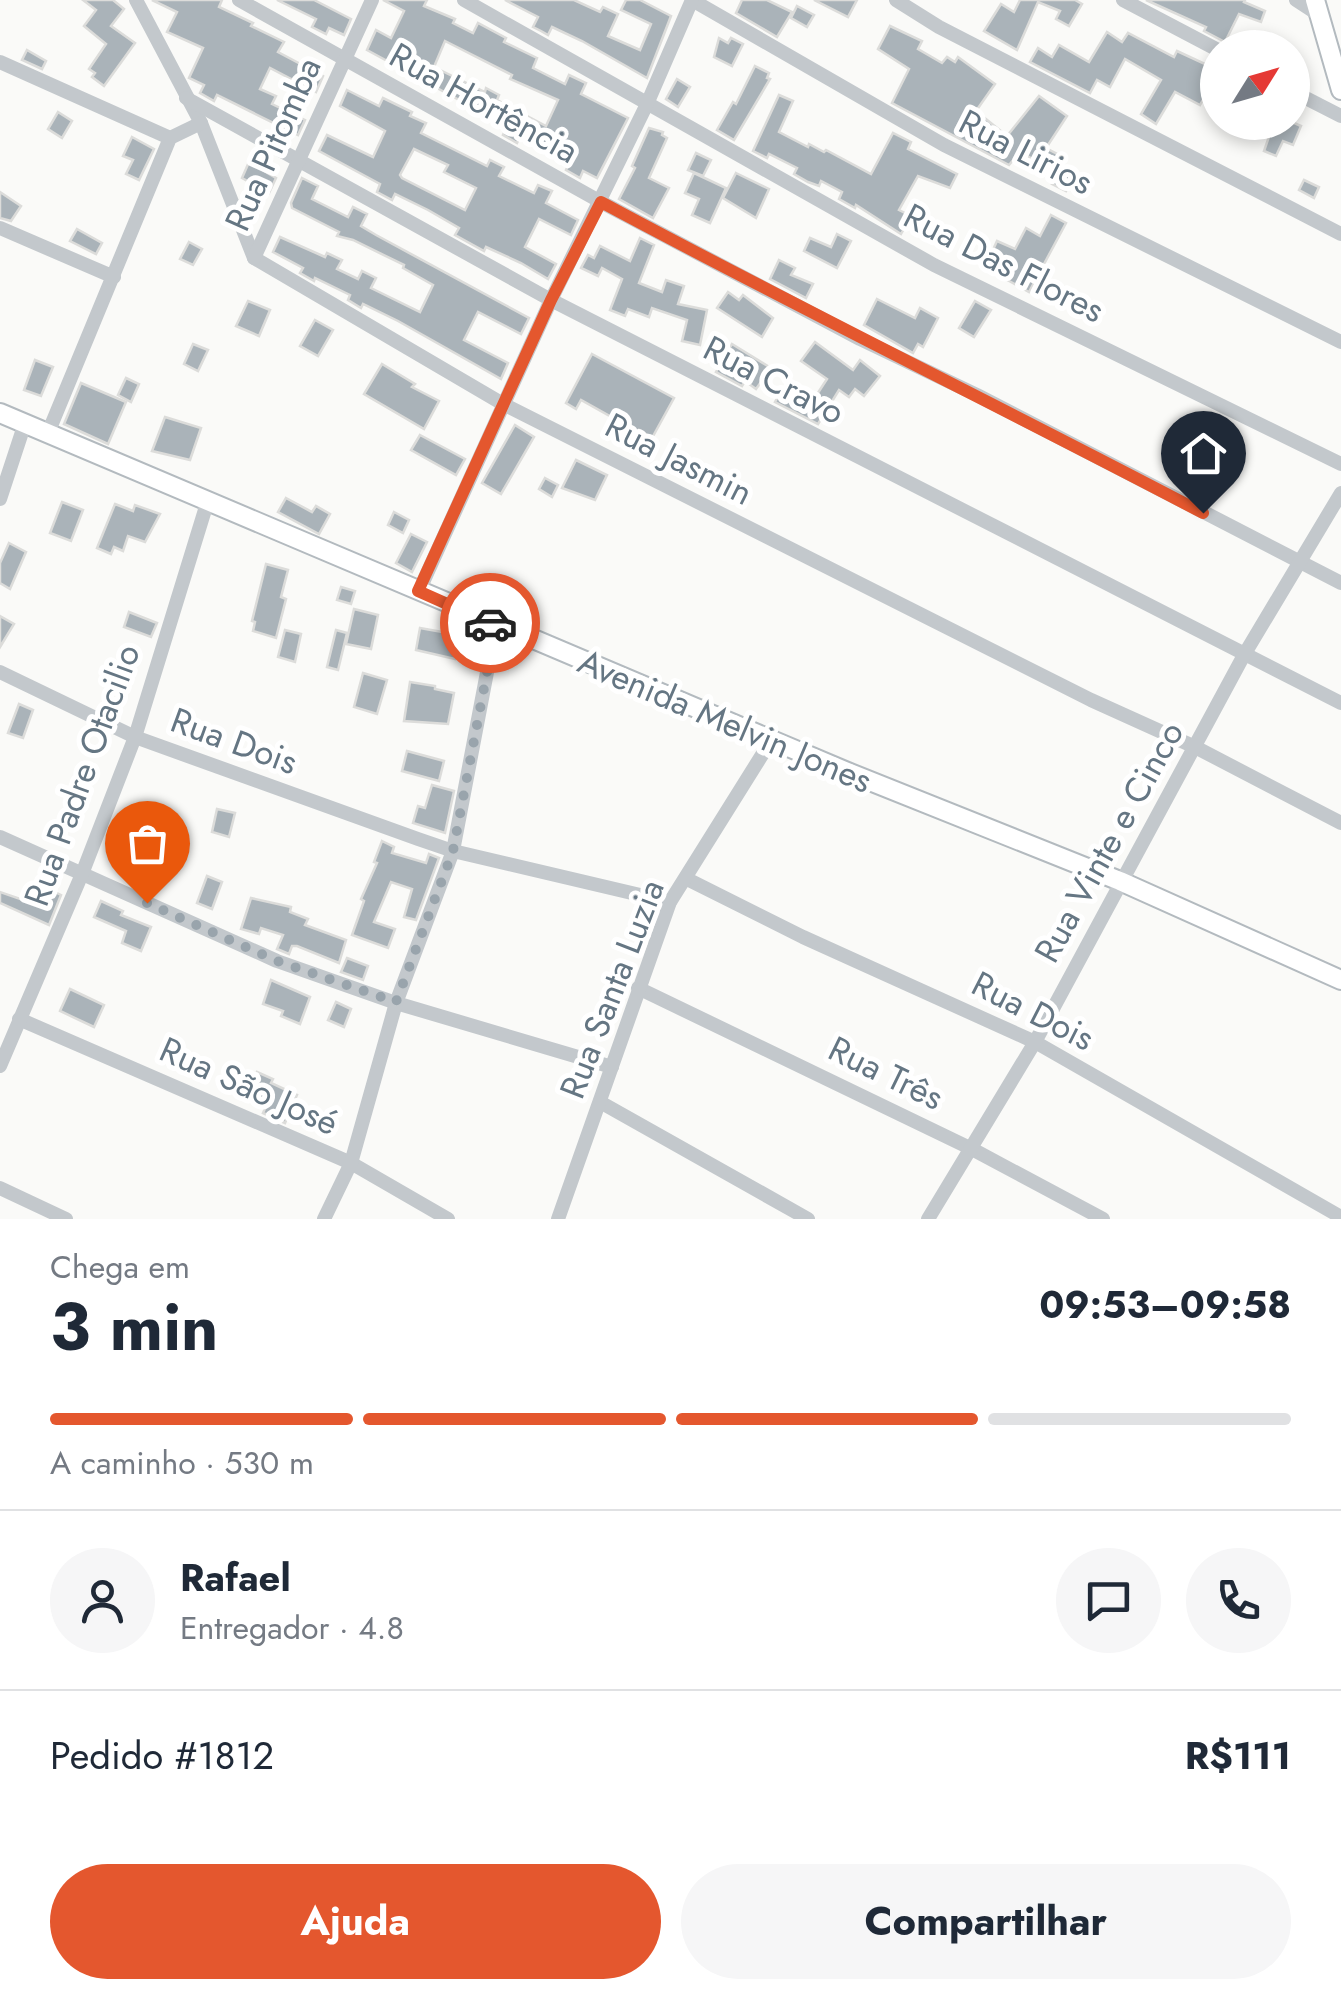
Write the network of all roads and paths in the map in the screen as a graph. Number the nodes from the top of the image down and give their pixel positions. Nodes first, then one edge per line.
1 (136, 0) edge
2 (240, 0) edge
3 (372, 0) edge
4 (464, 0) edge
5 (692, 0) edge
6 (896, 0) edge
7 (1123, 0) edge
8 (1296, 0) edge
9 (1317, 7) edge
10 (1200, 41) edge
11 (344, 60) junction
12 (0, 62) edge
13 (1341, 90) edge
14 (186, 98) junction
15 (1310, 100) edge
16 (647, 104) junction
17 (1341, 116) edge
18 (201, 123) junction
19 (170, 138) junction
20 (298, 158) junction
21 (601, 202) junction
22 (0, 228) edge
23 (1341, 234) edge
24 (254, 258) junction
25 (114, 277) junction
26 (551, 300) junction
27 (1341, 342) edge
28 (503, 404) junction
29 (0, 412) edge
30 (25, 423) junction
31 (48, 432) junction
32 (1341, 464) edge
33 (1341, 493) edge
34 (0, 499) edge
35 (208, 500) junction
36 (1300, 564) junction
37 (1341, 583) edge
38 (418, 591) junction
39 (496, 625) junction
40 (1244, 655) junction
41 (0, 672) edge
42 (1341, 703) edge
43 (134, 737) junction
44 (772, 739) junction
45 (1196, 747) junction
46 (1341, 823) edge
47 (0, 837) edge
48 (453, 851) junction
49 (82, 874) junction
50 (687, 879) junction
51 (1120, 881) junction
52 (670, 902) junction
53 (1341, 980) edge
54 (638, 988) junction
55 (396, 1002) junction
56 (19, 1019) junction
57 (1035, 1042) junction
58 (0, 1066) edge
59 (612, 1067) junction
60 (600, 1102) junction
61 (972, 1148) junction
62 (351, 1163) junction
63 (0, 1188) edge
64 (938, 1204) junction
65 (790, 1215) edge
66 (1341, 1217) edge
67 (66, 1219) edge
68 (324, 1219) edge
69 (448, 1219) edge
70 (558, 1219) edge
71 (808, 1219) edge
72 (928, 1219) edge
73 (949, 1219) edge
74 (1103, 1219) edge

1 - 14 street
2 - 11 street, Rua Hortência
3 - 11 street, Rua Pitomba
4 - 16 street
5 - 16 street
5 - 27 street, Rua Lirios
6 - 23 street
7 - 10 street
8 - 9 street
9 - 13 main road
11 - 20 street, Rua Pitomba
11 - 21 street, Rua Hortência
12 - 19 street
14 - 18 street
14 - 20 street, Rua Cravo
15 - 17 street
16 - 21 street
16 - 32 street, Rua Das Flores
18 - 19 street
18 - 24 street
19 - 25 street
20 - 24 street, Rua Pitomba
20 - 26 street, Rua Cravo
21 - 26 street
21 - 36 street, Rua Hortência
22 - 25 street
24 - 28 street, Rua Jasmin
25 - 31 street
26 - 28 street
26 - 40 street, Rua Cravo
28 - 38 street
28 - 45 street, Rua Jasmin
29 - 30 main road, Avenida Melvin Jones
30 - 31 main road, Avenida Melvin Jones
30 - 34 street
31 - 35 main road, Avenida Melvin Jones
33 - 36 street, Rua Vinte e Cinco
35 - 38 main road, Avenida Melvin Jones
35 - 43 street, Rua Padre Otacilio
36 - 37 street, Rua Hortência
36 - 40 street, Rua Vinte e Cinco
38 - 39 main road, Avenida Melvin Jones
39 - 44 main road, Avenida Melvin Jones
39 - 48 street
40 - 42 street, Rua Cravo
40 - 45 street, Rua Vinte e Cinco
41 - 43 street, Rua Dois
43 - 48 street, Rua Dois
43 - 49 street, Rua Padre Otacilio
44 - 50 street, Rua Santa Luzia
44 - 51 main road, Avenida Melvin Jones
45 - 46 street, Rua Jasmin
45 - 51 street, Rua Vinte e Cinco
47 - 49 street
48 - 52 street, Rua Dois
48 - 55 street
49 - 55 street
49 - 56 street, Rua Padre Otacilio
50 - 52 street, Rua Santa Luzia
50 - 57 street, Rua Dois
51 - 53 main road, Avenida Melvin Jones
51 - 57 street, Rua Vinte e Cinco
52 - 54 street, Rua Santa Luzia
54 - 59 street, Rua Santa Luzia
54 - 61 street, Rua Três
55 - 59 street
55 - 62 street
56 - 58 street, Rua Padre Otacilio
56 - 62 street, Rua São José
57 - 61 street, Rua Vinte e Cinco
57 - 66 street, Rua Dois
59 - 60 street, Rua Santa Luzia
60 - 65 street
60 - 70 street, Rua Santa Luzia
61 - 64 street, Rua Vinte e Cinco
61 - 74 street, Rua Três
62 - 68 street
62 - 69 street, Rua São José
63 - 67 street
64 - 72 street, Rua Vinte e Cinco
64 - 73 street
65 - 71 street

